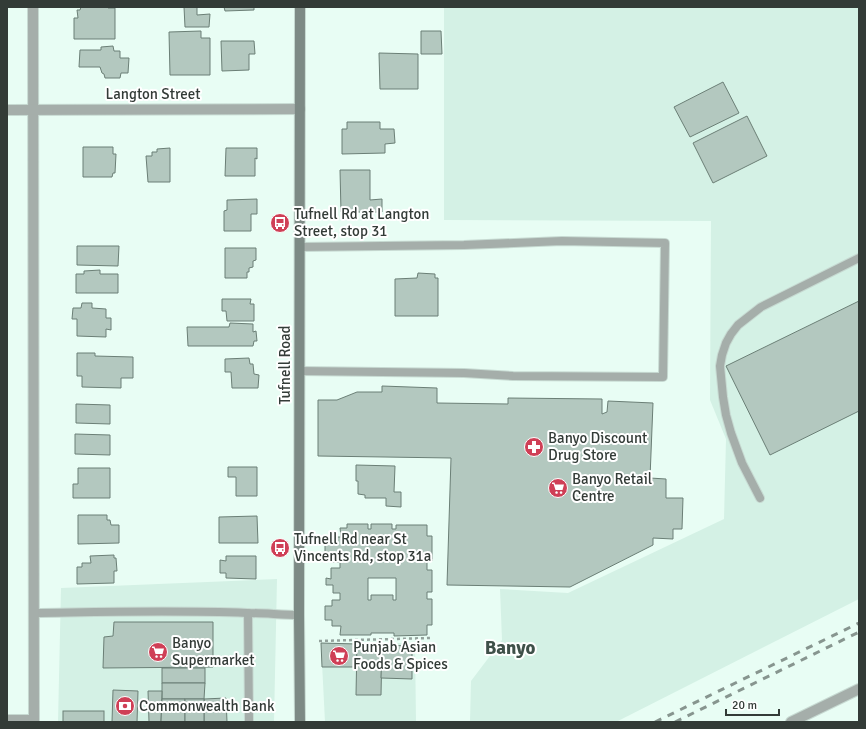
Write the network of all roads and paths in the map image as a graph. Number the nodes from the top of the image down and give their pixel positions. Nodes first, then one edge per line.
1 (33, 7) edge
2 (300, 7) edge
3 (300, 109) junction
4 (7, 110) edge
5 (33, 110) junction
6 (300, 247) junction
7 (859, 258) edge
8 (300, 371) junction
9 (760, 498) dead end
10 (33, 613) junction
11 (248, 613) junction
12 (299, 615) junction
13 (430, 638) dead end
14 (319, 641) dead end
15 (859, 689) edge
16 (7, 719) edge
17 (34, 721) edge
18 (249, 722) edge
19 (300, 722) edge
20 (791, 722) edge

1 - 5 street
2 - 3 street, Tufnell Road
3 - 5 street, Langton Street
3 - 6 street, Tufnell Road
4 - 5 street, Langton Street
5 - 10 street
6 - 8 street, Tufnell Road
6 - 8 lane
7 - 9 lane
8 - 12 street, Tufnell Road
10 - 11 lane
10 - 17 street
11 - 12 lane
11 - 18 lane
12 - 19 street, Tufnell Road
13 - 14 path
15 - 20 street
16 - 17 lane

